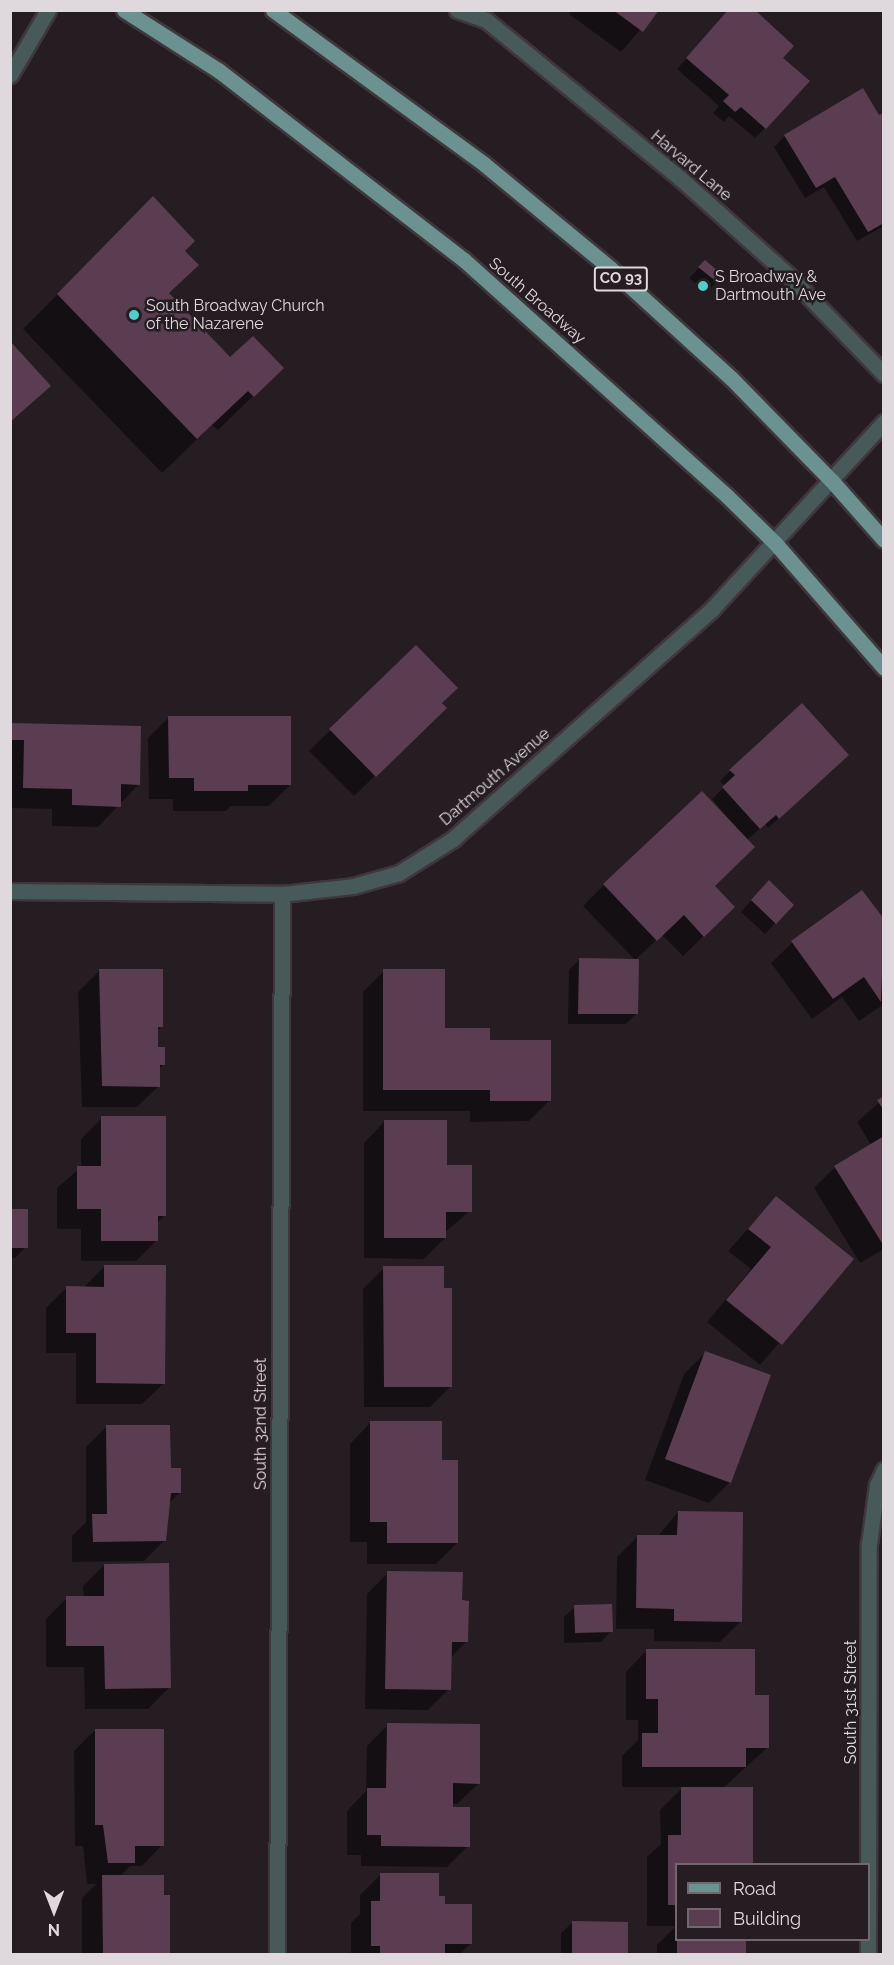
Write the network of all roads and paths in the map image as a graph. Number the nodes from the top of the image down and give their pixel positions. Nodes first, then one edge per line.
1 (48, 10) edge
2 (124, 10) edge
3 (273, 10) edge
4 (457, 10) edge
5 (12, 71) edge
6 (884, 374) edge
7 (884, 422) edge
8 (831, 480) junction
9 (884, 540) edge
10 (775, 543) junction
11 (884, 668) edge
12 (10, 891) edge
13 (282, 894) junction
14 (884, 1470) edge
15 (868, 1863) edge
16 (277, 1954) edge

1 - 5 street
2 - 10 main road, South Broadway
3 - 8 main road, CO 93
4 - 6 street, Harvard Lane
7 - 8 street, Dartmouth Avenue
8 - 9 main road, CO 93
8 - 10 street, Dartmouth Avenue
10 - 11 main road, South Broadway
10 - 13 street, Dartmouth Avenue
12 - 13 street, Dartmouth Avenue
13 - 16 street, South 32nd Street
14 - 15 street, South 31st Street

